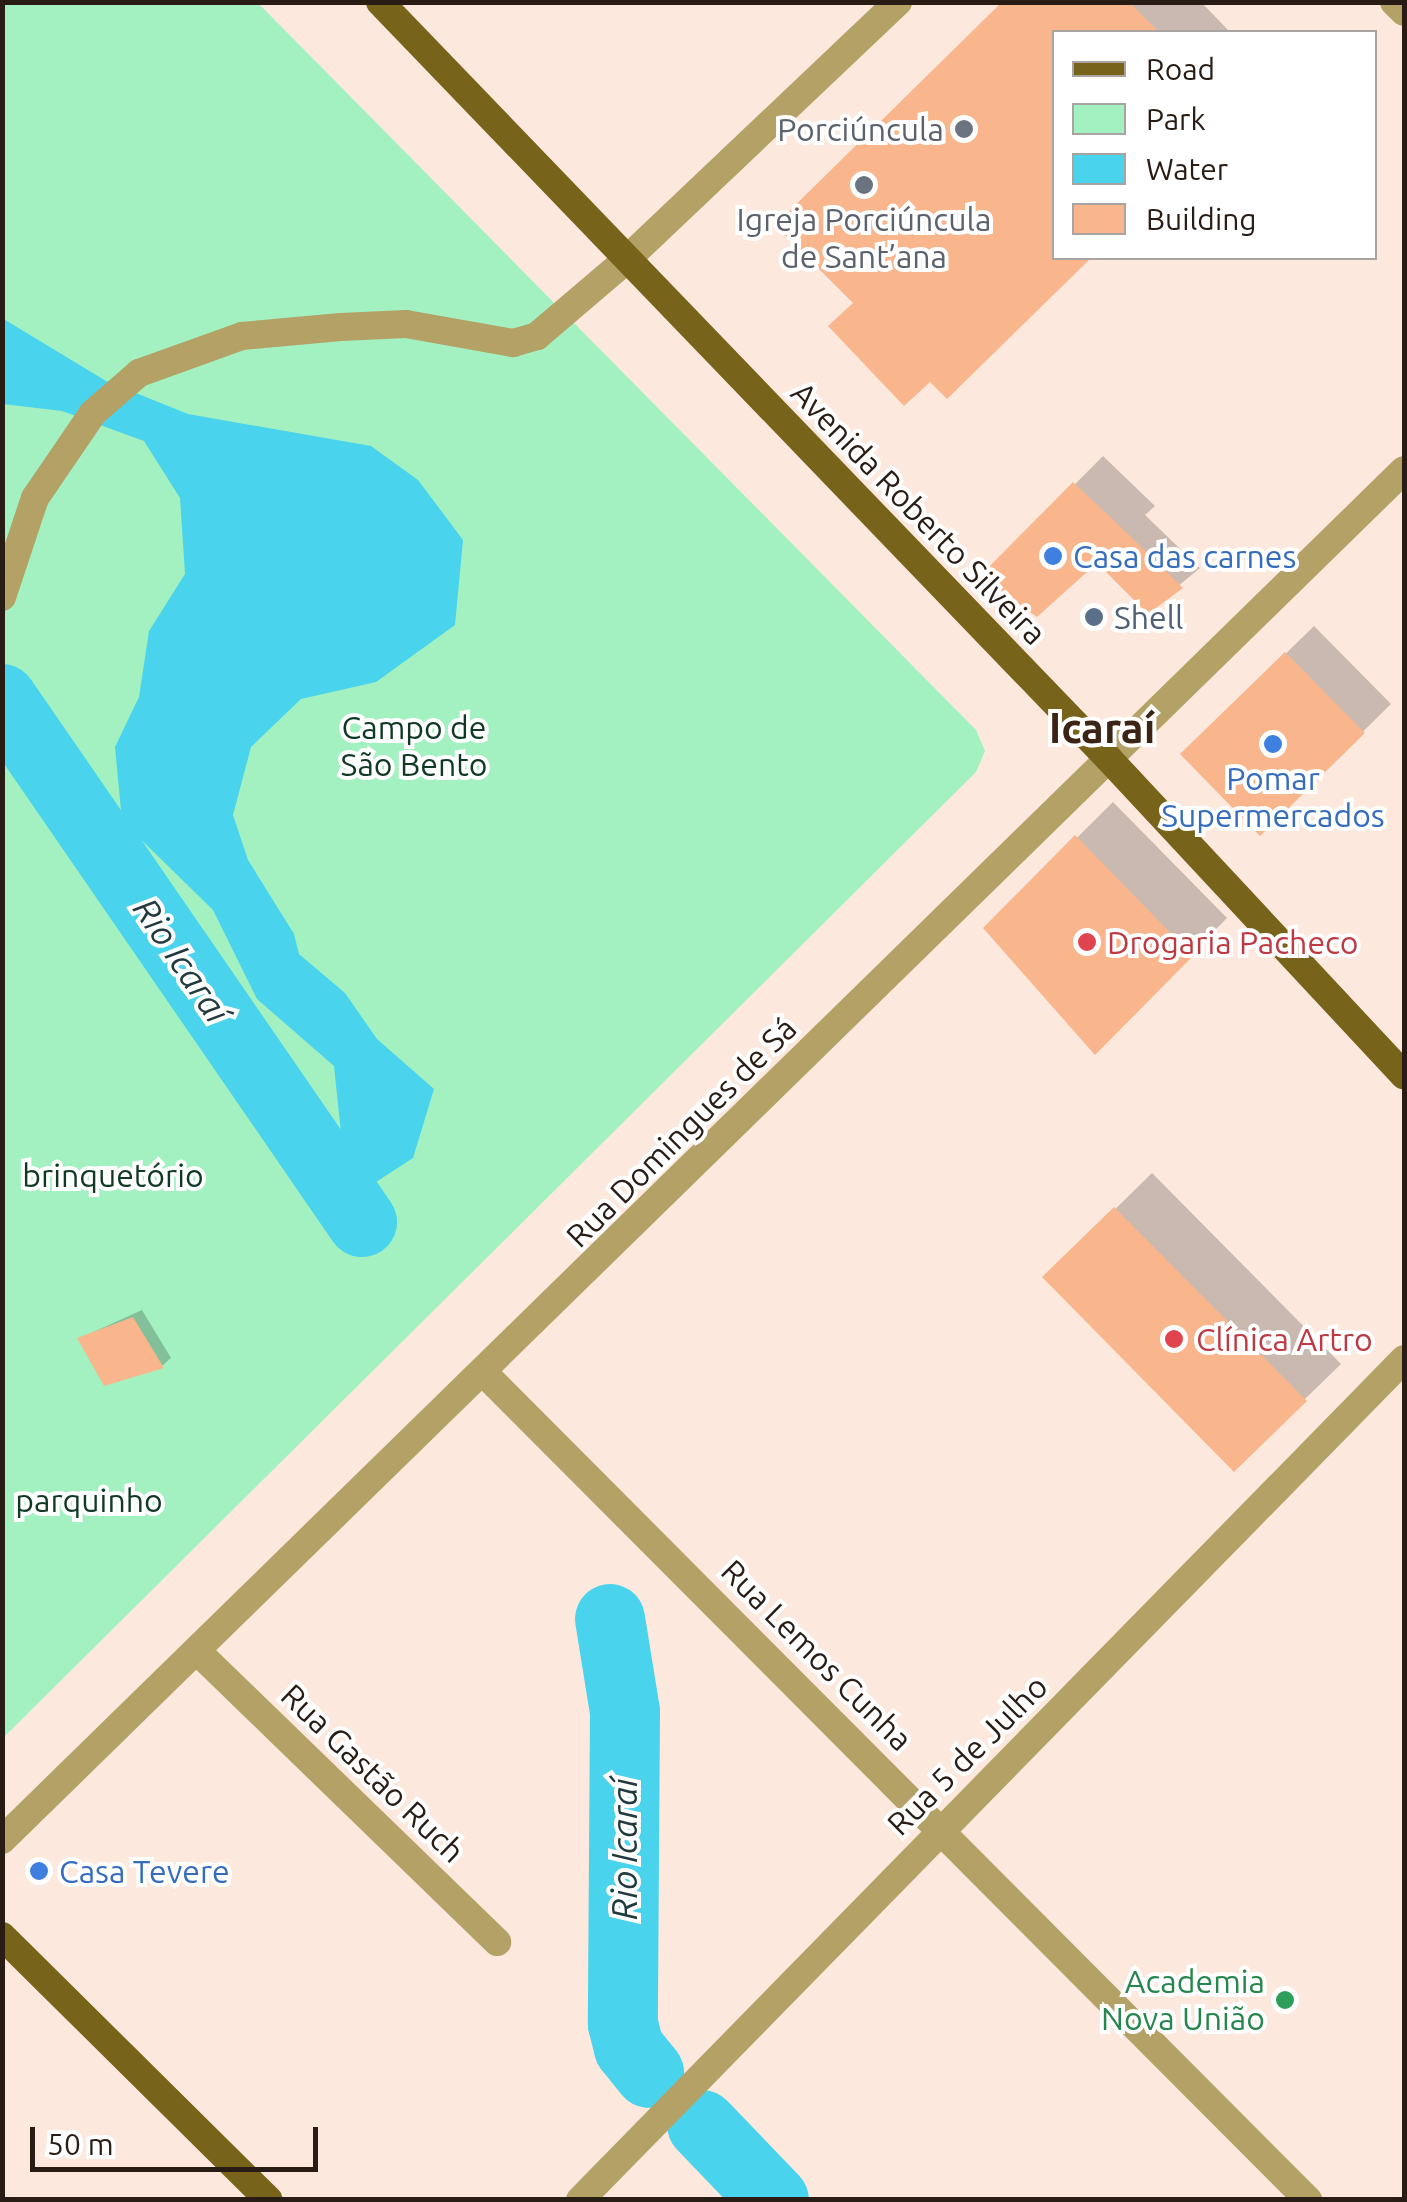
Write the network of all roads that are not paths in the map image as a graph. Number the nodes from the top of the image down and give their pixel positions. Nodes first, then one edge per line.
1 (898, 2) edge
2 (1394, 2) edge
3 (386, 4) edge
4 (1404, 12) edge
5 (624, 262) junction
6 (1404, 470) edge
7 (2, 597) edge
8 (1108, 758) junction
9 (1404, 1076) edge
10 (1404, 1359) edge
11 (486, 1375) junction
12 (200, 1654) junction
13 (942, 1830) junction
14 (2, 1840) edge
15 (2, 1936) edge
16 (498, 1942) dead end
17 (269, 2200) edge
18 (580, 2200) edge
19 (1308, 2200) edge

1 - 5 street
2 - 4 street
3 - 5 main road, Avenida Roberto Silveira
5 - 7 street
5 - 8 main road, Avenida Roberto Silveira
6 - 8 street, Rua Domingues de Sá
8 - 9 main road, Avenida Roberto Silveira
8 - 11 street, Rua Domingues de Sá
10 - 13 street, Rua 5 de Julho
11 - 12 street, Rua Domingues de Sá
11 - 13 street, Rua Lemos Cunha
12 - 14 street, Rua Domingues de Sá
12 - 16 street, Rua Gastão Ruch
13 - 18 street, Rua 5 de Julho
13 - 19 street, Rua Lemos Cunha
15 - 17 main road

